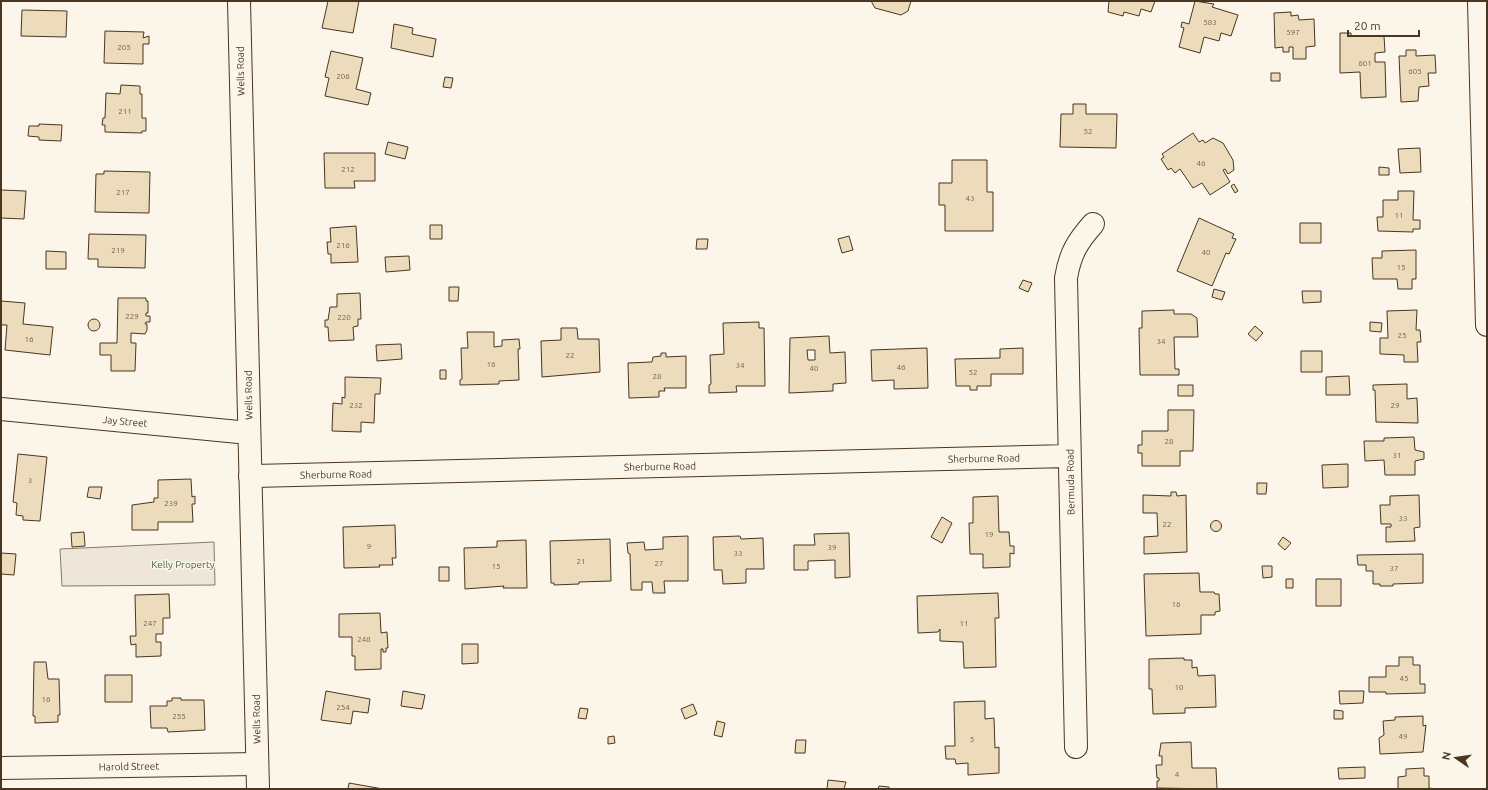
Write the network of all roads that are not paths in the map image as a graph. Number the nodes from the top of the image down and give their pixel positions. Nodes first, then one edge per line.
1 (239, 1) edge
2 (1479, 1) edge
3 (1093, 224) dead end
4 (1487, 324) edge
5 (1, 409) edge
6 (249, 433) junction
7 (1069, 456) junction
8 (250, 476) junction
9 (1076, 747) dead end
10 (257, 764) junction
11 (1, 768) edge
12 (258, 789) edge

1 - 6 street, Wells Road
2 - 4 street
3 - 7 street, Bermuda Road
5 - 6 street, Jay Street
6 - 8 street, Wells Road
7 - 8 street, Sherburne Road
7 - 9 street, Bermuda Road
8 - 10 street, Wells Road
10 - 11 street, Harold Street
10 - 12 street, Wells Road

